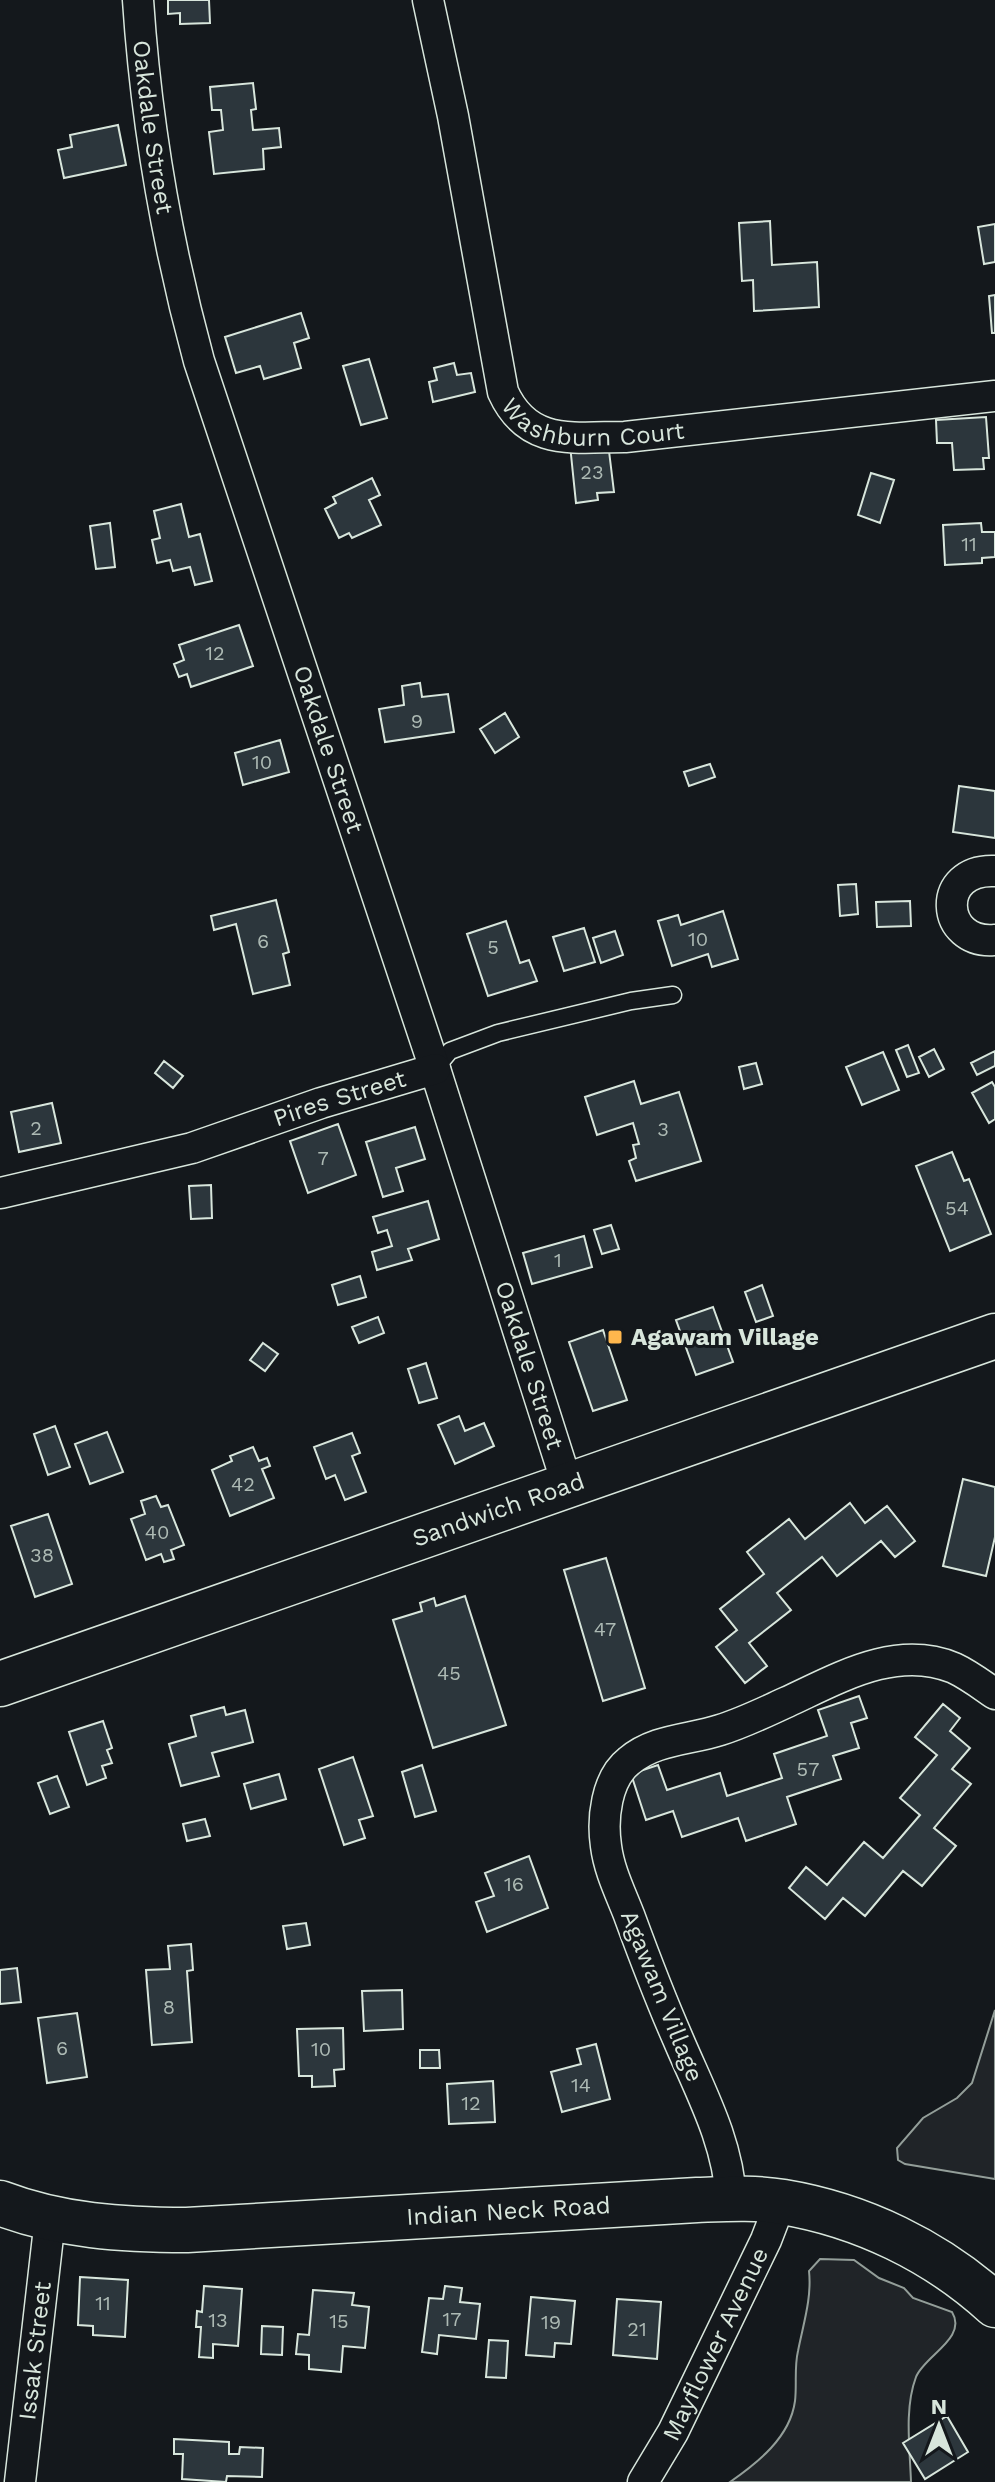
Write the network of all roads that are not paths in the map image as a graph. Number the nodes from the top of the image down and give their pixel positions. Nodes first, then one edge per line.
1 (138, 0) edge
2 (428, 0) edge
3 (995, 396) edge
4 (995, 871) edge
5 (995, 940) edge
6 (673, 995) dead end
7 (435, 1069) junction
8 (1, 1193) edge
9 (995, 1336) edge
10 (568, 1487) junction
11 (0, 1684) edge
12 (995, 1694) edge
13 (731, 2199) junction
14 (781, 2201) junction
15 (0, 2203) edge
16 (50, 2219) junction
17 (995, 2305) edge
18 (20, 2482) edge
19 (643, 2482) edge

1 - 7 street, Oakdale Street
2 - 3 street, Washburn Court
4 - 5 street
6 - 7 lane, Pires Street
7 - 8 street, Pires Street
7 - 10 street, Oakdale Street
9 - 10 main road, Sandwich Road
10 - 11 main road, Sandwich Road
12 - 13 street, Agawam Village
13 - 14 main road, Indian Neck Road
13 - 16 main road, Indian Neck Road
14 - 17 main road, Indian Neck Road
14 - 19 street, Mayflower Avenue
15 - 16 main road, Indian Neck Road
16 - 18 street, Issak Street

